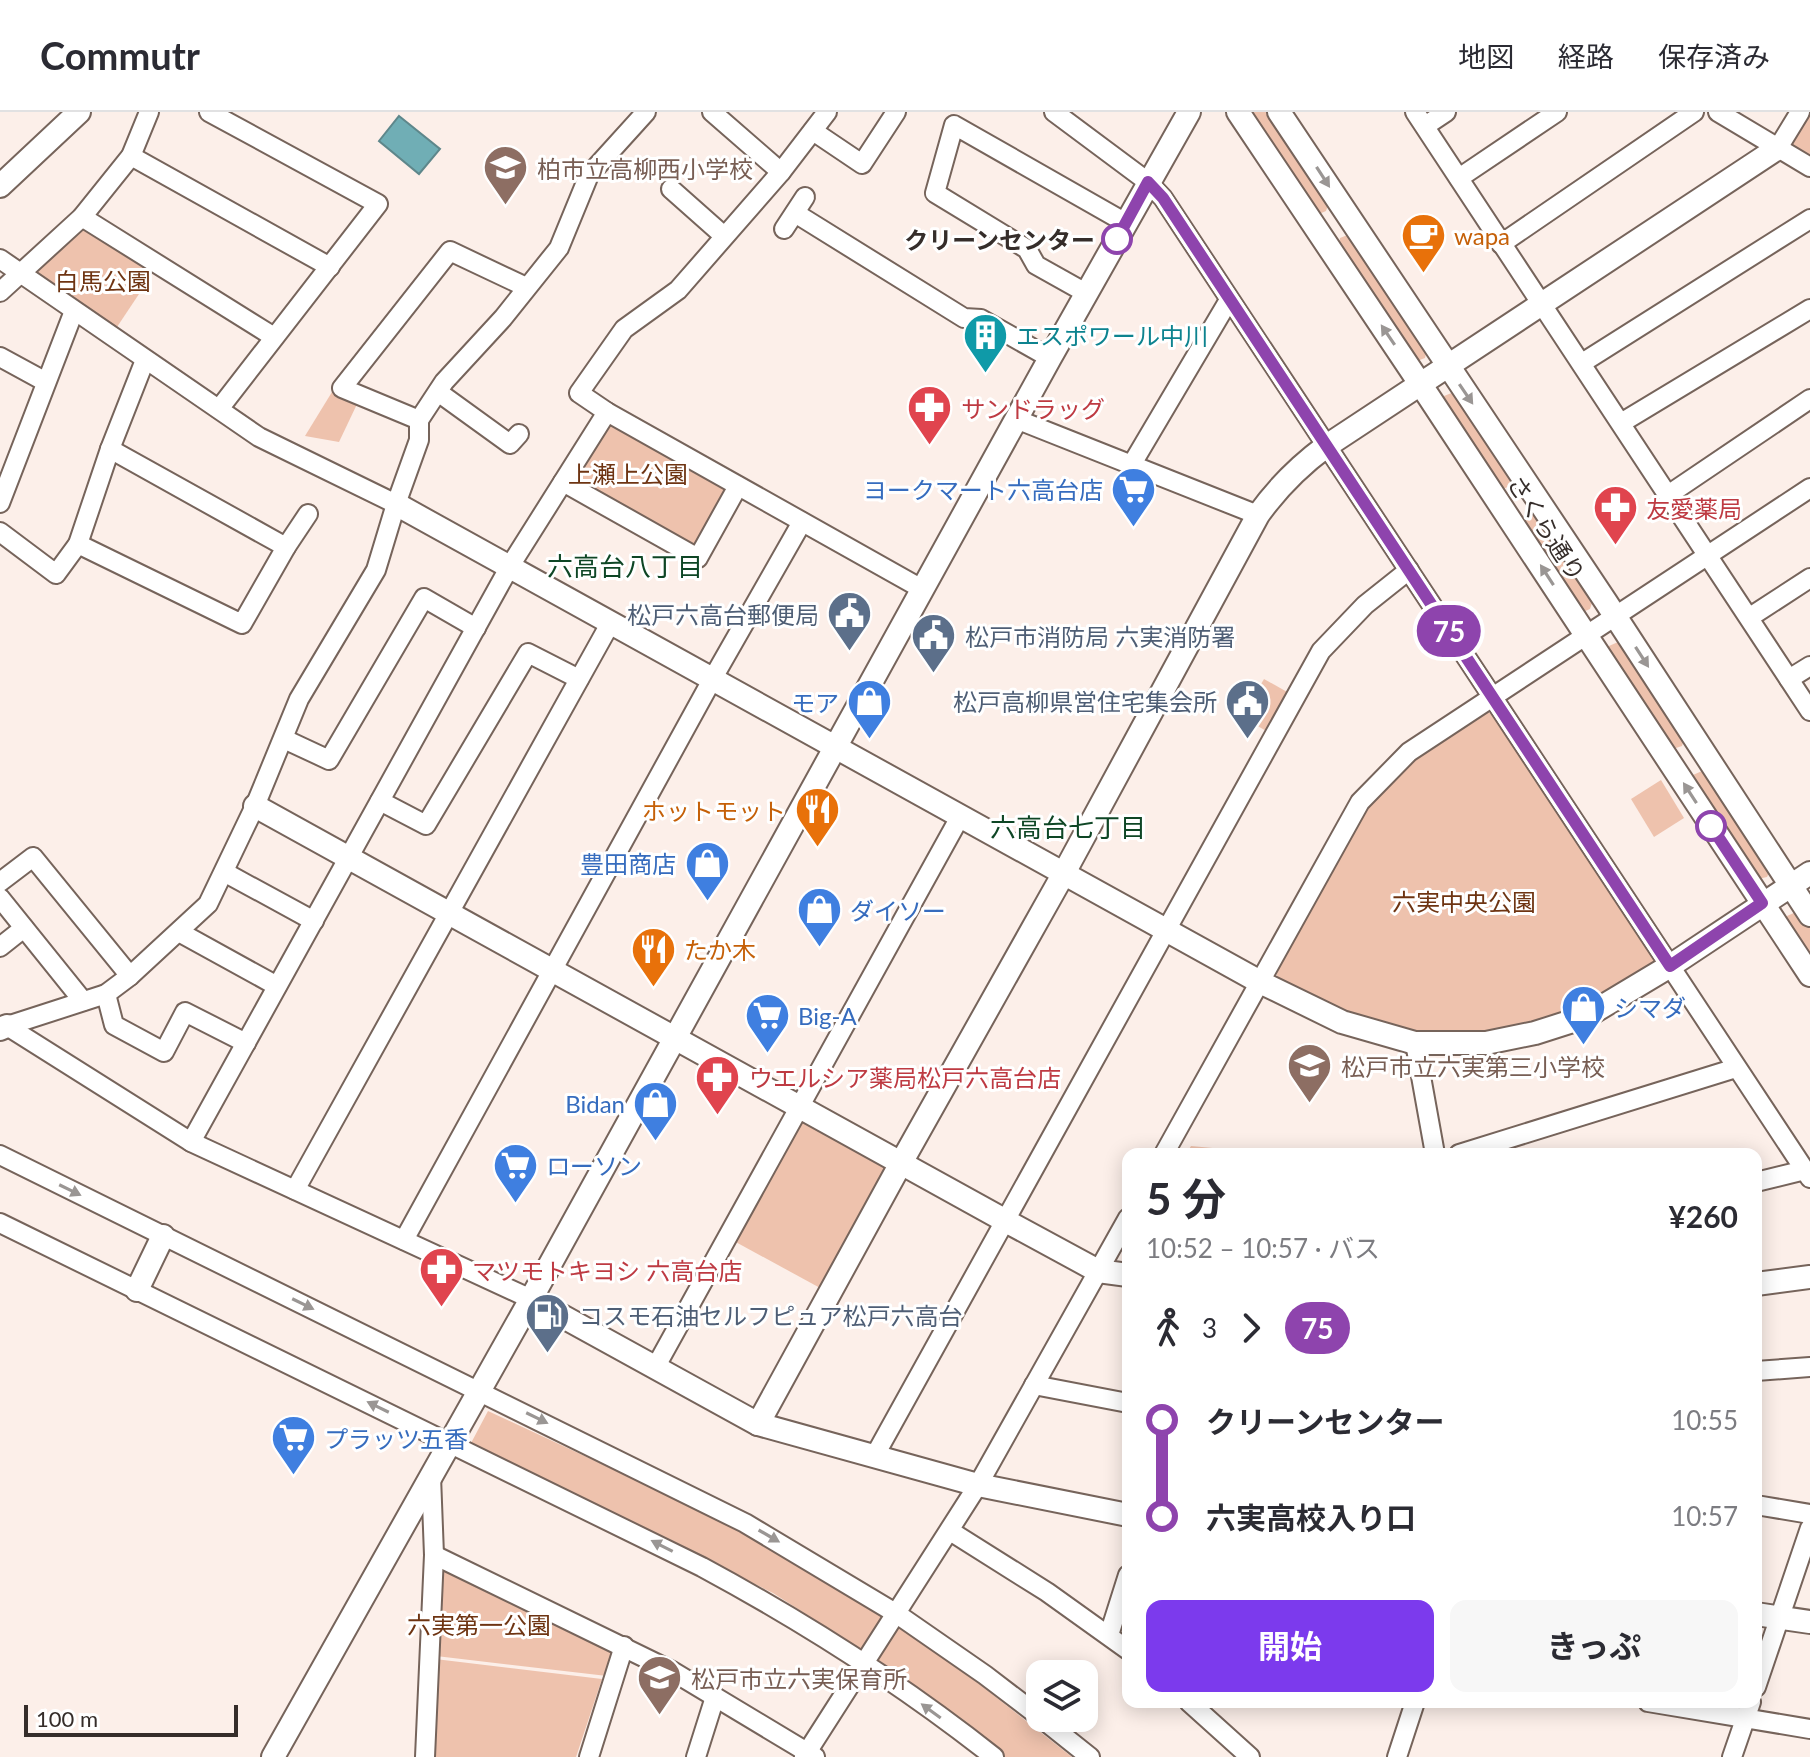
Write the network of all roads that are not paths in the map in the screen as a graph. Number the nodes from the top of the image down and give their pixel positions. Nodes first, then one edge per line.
1 (79, 112) edge
2 (149, 112) edge
3 (209, 112) edge
4 (646, 112) edge
5 (712, 112) edge
6 (827, 112) edge
7 (896, 112) edge
8 (1054, 112) edge
9 (1189, 112) edge
10 (1238, 112) edge
11 (1279, 112) edge
12 (1446, 112) edge
13 (1557, 112) edge
14 (1694, 112) edge
15 (1718, 112) edge
16 (1800, 112) edge
17 (240, 119) edge
18 (1420, 119) edge
19 (813, 131) junction
20 (1778, 148) junction
21 (131, 156) junction
22 (1810, 167) edge
23 (781, 172) junction
24 (1459, 178) junction
25 (1148, 182) junction
26 (0, 186) edge
27 (671, 189) dead end
28 (82, 217) junction
29 (1810, 219) edge
30 (1126, 223) junction
31 (784, 229) dead end
32 (724, 236) junction
33 (1501, 244) junction
34 (0, 259) edge
35 (330, 267) junction
36 (20, 274) junction
37 (526, 287) junction
38 (0, 292) edge
39 (1086, 293) junction
40 (1229, 300) junction
41 (1543, 304) junction
42 (1810, 309) edge
43 (74, 311) junction
44 (274, 337) junction
45 (0, 357) edge
46 (1050, 358) junction
47 (145, 360) junction
48 (1582, 363) junction
49 (1448, 366) junction
50 (46, 382) junction
51 (1420, 384) junction
52 (438, 392) junction
53 (1810, 399) edge
54 (219, 409) junction
55 (607, 412) junction
56 (1016, 419) junction
57 (419, 420) junction
58 (1621, 423) junction
59 (519, 434) dead end
60 (1325, 447) junction
61 (110, 449) junction
62 (1132, 464) junction
63 (6, 470) edge
64 (563, 482) junction
65 (738, 486) junction
66 (1810, 488) edge
67 (1668, 495) junction
68 (0, 503) edge
69 (396, 504) junction
70 (308, 514) dead end
71 (1258, 515) junction
72 (802, 522) junction
73 (0, 532) edge
74 (78, 544) junction
75 (286, 547) junction
76 (1708, 555) junction
77 (510, 566) junction
78 (1409, 570) junction
79 (1810, 578) edge
80 (922, 589) junction
81 (1616, 617) junction
82 (1750, 617) junction
83 (611, 622) junction
84 (476, 628) junction
85 (1588, 636) junction
86 (1810, 666) edge
87 (713, 678) junction
88 (579, 679) junction
89 (1789, 679) junction
90 (1492, 697) junction
91 (1810, 711) edge
92 (284, 739) junction
93 (836, 747) junction
94 (380, 801) junction
95 (255, 806) junction
96 (961, 815) junction
97 (348, 858) junction
98 (224, 872) junction
99 (1064, 873) junction
100 (1810, 873) edge
101 (0, 882) edge
102 (1791, 886) junction
103 (0, 898) edge
104 (1762, 903) junction
105 (448, 912) junction
106 (1810, 915) edge
107 (314, 921) junction
108 (24, 928) junction
109 (1166, 930) junction
110 (179, 932) junction
111 (0, 947) edge
112 (1670, 966) junction
113 (553, 970) junction
114 (1810, 975) edge
115 (130, 976) junction
116 (1260, 982) junction
117 (277, 986) junction
118 (106, 994) junction
119 (83, 1001) junction
120 (3, 1028) edge
121 (674, 1037) junction
122 (246, 1043) junction
123 (1415, 1043) junction
124 (1736, 1068) junction
125 (799, 1106) junction
126 (191, 1142) junction
127 (1167, 1148) edge
128 (1434, 1148) edge
129 (1478, 1148) edge
130 (0, 1155) edge
131 (901, 1163) junction
132 (1808, 1174) edge
133 (1762, 1181) edge
134 (295, 1190) junction
135 (1004, 1220) junction
136 (0, 1223) edge
137 (1122, 1229) edge
138 (163, 1236) junction
139 (404, 1240) junction
140 (1098, 1271) junction
141 (1122, 1274) edge
142 (1810, 1277) edge
143 (1762, 1283) edge
144 (137, 1290) junction
145 (531, 1299) junction
146 (1810, 1367) edge
147 (655, 1368) junction
148 (1762, 1371) edge
149 (1034, 1385) junction
150 (480, 1390) junction
151 (1122, 1402) edge
152 (758, 1424) junction
153 (450, 1442) junction
154 (874, 1457) junction
155 (431, 1476) junction
156 (978, 1485) junction
157 (1762, 1506) edge
158 (1122, 1514) edge
159 (1810, 1514) edge
160 (1810, 1528) edge
161 (950, 1531) junction
162 (434, 1555) junction
163 (1122, 1594) edge
164 (897, 1614) junction
165 (1762, 1615) edge
166 (1780, 1618) junction
167 (1810, 1622) edge
168 (1109, 1635) junction
169 (1122, 1645) edge
170 (624, 1646) junction
171 (864, 1664) junction
172 (1762, 1670) edge
173 (715, 1697) junction
174 (1026, 1707) edge
175 (1196, 1708) edge
176 (1413, 1708) edge
177 (1723, 1708) edge
178 (1748, 1710) edge
179 (1810, 1729) edge
180 (1058, 1732) edge
181 (808, 1755) edge
182 (273, 1757) edge
183 (425, 1757) edge
184 (589, 1757) edge
185 (696, 1757) edge
186 (994, 1757) edge
187 (1090, 1757) edge
188 (1250, 1757) edge
189 (1397, 1757) edge
190 (1732, 1757) edge

1 - 26 street
2 - 21 street
3 - 17 street
4 - 37 street
5 - 23 street
6 - 19 street
7 - 19 street
8 - 25 street
9 - 25 street
51 -> 10 street, さくら通り
11 -> 49 street, さくら通り
12 - 18 street
13 - 24 street
14 - 33 street
15 - 20 street
16 - 20 street
17 - 35 street
18 - 24 street
19 - 23 street
20 - 22 street
20 - 41 street
21 - 28 street
21 - 35 street
23 - 32 street
24 - 33 street
25 - 30 street
25 - 40 street
27 - 32 street
28 - 36 street
28 - 44 street
29 - 48 street
30 - 39 street
30 - 39 street
31 - 46 street
32 - 55 street
33 - 41 street
34 - 36 street
35 - 44 street
36 - 38 street
36 - 43 street
37 - 52 street
37 - 57 street
39 - 46 street
40 - 60 street
40 - 62 street
41 - 48 street
41 - 49 street
42 - 58 street
43 - 47 street
43 - 50 street
44 - 54 street
45 - 50 street
46 - 56 street
47 - 54 street
47 - 61 street
48 - 58 street
49 - 51 street
49 -> 81 street, さくら通り
50 - 63 street
51 - 60 street
85 -> 51 street, さくら通り
52 - 57 street
52 - 59 street
53 - 67 street
54 - 69 street
55 - 64 street
55 - 65 street
56 - 62 street
56 - 80 street
57 - 69 street
58 - 67 street
60 - 71 street
60 - 78 street
61 - 74 street
61 - 75 street
62 - 71 street
63 - 68 street
64 - 65 street
64 - 77 street
65 - 72 street
66 - 76 street
67 - 76 street
69 - 77 street
69 - 92 street
70 - 75 street
71 - 99 street
72 - 80 street
72 - 87 street
73 - 74 street
74 - 75 street
76 - 81 street
76 - 82 street
77 - 83 street
77 - 84 street
78 - 90 street
78 - 109 street
79 - 82 street
80 - 93 street
81 - 85 street
81 -> 102 street, さくら通り
82 - 89 street
83 - 87 street
83 - 88 street
84 - 92 street
84 - 94 street
85 - 90 street
104 -> 85 street, さくら通り
86 - 89 street
87 - 93 street
87 - 113 street
88 - 94 street
88 - 105 street
89 - 91 street
90 - 112 street
90 - 116 street
92 - 95 street
93 - 96 street
93 - 121 street
94 - 97 street
95 - 97 street
95 - 98 street
96 - 99 street
96 - 125 street
97 - 105 street
97 - 107 street
98 - 107 street
98 - 110 street
99 - 109 street
99 - 131 street
100 - 102 street
101 - 115 street
102 - 104 street
102 - 106 street, さくら通り
103 - 108 street
104 - 112 street
104 - 114 street, さくら通り
105 - 113 street
105 - 134 street
107 - 117 street
108 - 111 street
108 - 119 street
109 - 116 street
109 - 135 street
110 - 115 street
110 - 117 street
112 - 123 street
112 - 124 street
113 - 121 street
113 - 139 street
115 - 118 street
116 - 123 street
116 - 127 street
117 - 122 street
118 - 119 street
118 - 122 street
119 - 120 street
120 - 126 street
121 - 125 street
121 - 145 street
122 - 126 street
123 - 128 street
124 - 129 street
124 - 132 street
125 - 131 street
125 - 147 street
126 - 134 street
130 -> 138 street
131 - 135 street
131 - 152 street
132 - 133 street
134 - 139 street
135 - 140 street
135 - 154 street
136 - 144 street
137 - 140 street
138 - 144 street
138 -> 150 street
139 - 145 street
140 - 141 street
140 - 149 street
142 - 143 street
153 -> 144 street
145 - 147 street
145 - 150 street
146 - 148 street
147 - 152 street
149 - 151 street
149 - 156 street
150 - 153 street
150 -> 164 street
152 - 154 street
153 - 155 street
171 -> 153 street
154 - 156 street
155 - 162 street
155 - 182 street
156 - 158 street
156 - 161 street
157 - 159 street
160 - 166 street
161 - 164 street
161 - 168 street
162 - 170 street
162 - 183 street
163 - 168 street
164 - 171 street
164 - 174 street
165 - 166 street
166 - 167 street
166 - 172 street
168 - 169 street
170 - 173 street
170 - 184 street
171 - 181 street
186 -> 171 street
173 - 181 street
173 - 185 street
175 - 188 street
176 - 189 street
177 - 178 street
178 - 179 street
178 - 190 street
180 - 187 street

